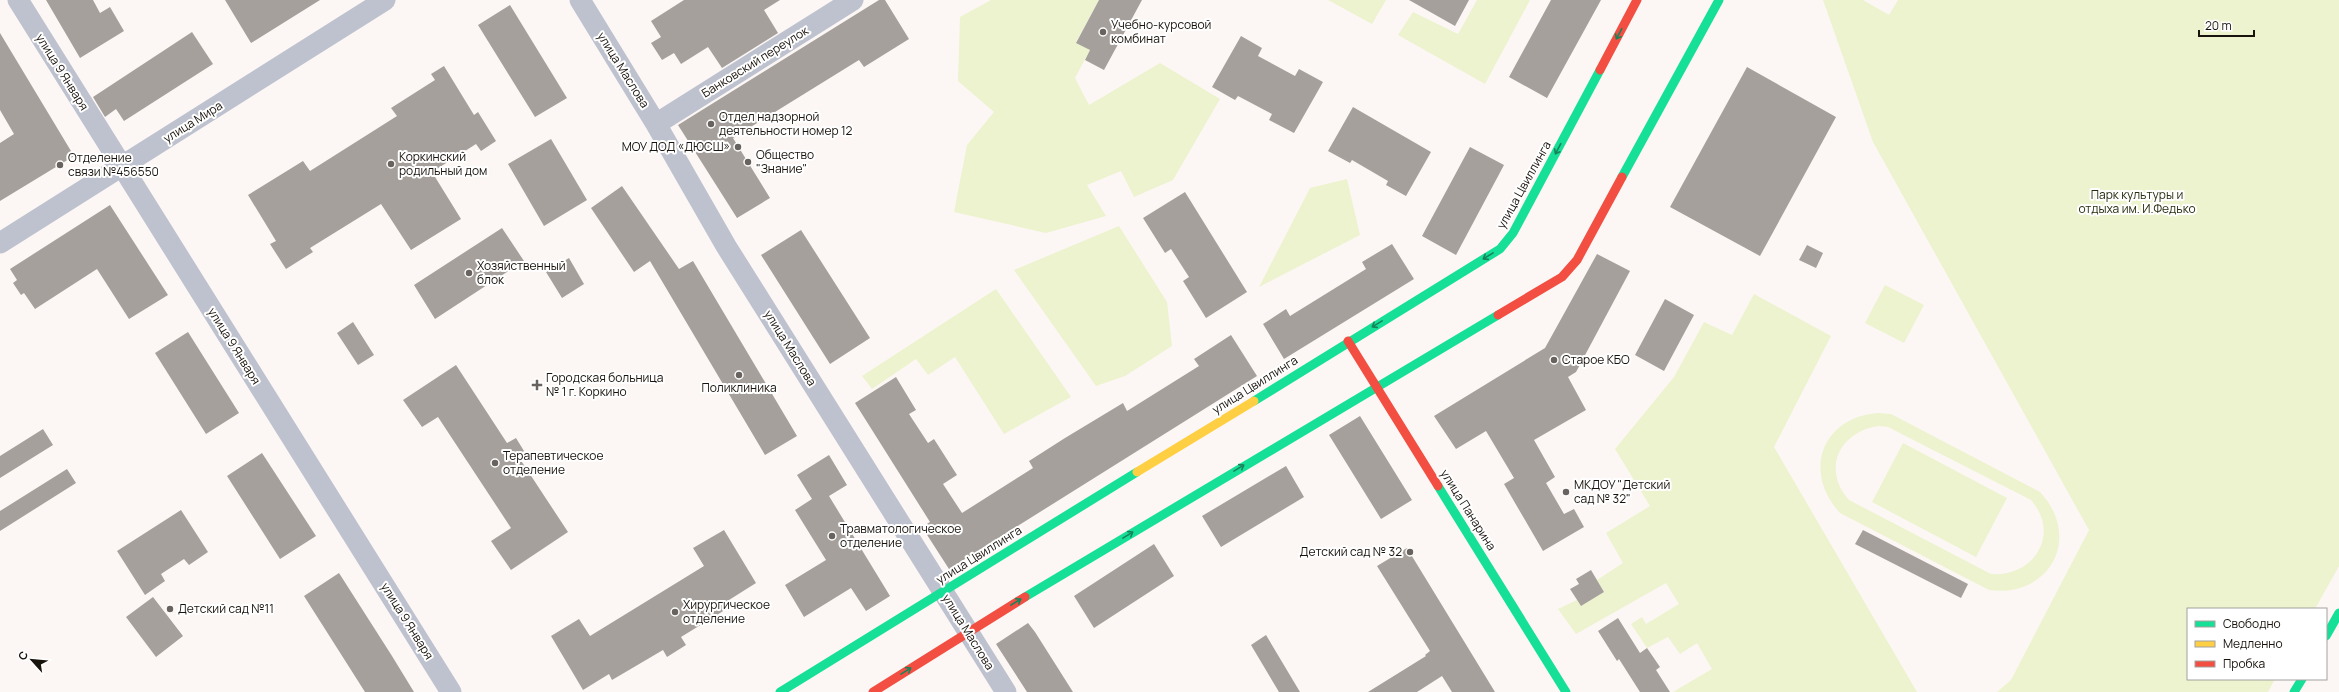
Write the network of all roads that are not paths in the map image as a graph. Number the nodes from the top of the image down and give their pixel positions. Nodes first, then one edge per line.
1 (18, 0) edge
2 (385, 0) edge
3 (580, 0) edge
4 (853, 0) edge
5 (1637, 0) edge
6 (1719, 0) edge
7 (656, 124) junction
8 (121, 167) junction
9 (0, 243) edge
10 (1348, 341) junction
11 (1377, 386) junction
12 (942, 591) junction
13 (2339, 613) edge
14 (967, 631) junction
15 (2327, 634) edge
16 (2301, 680) edge
17 (451, 692) edge
18 (780, 692) edge
19 (874, 692) edge
20 (1006, 692) edge
21 (1566, 692) edge
22 (2294, 692) edge

1 - 8 street, улица 9 Января
2 - 8 street, улица Мира
3 - 7 street, улица Маслова
4 - 7 street, Банковский переулок
5 -> 10 street, улица Цвиллинга
6 - 11 street
7 - 12 street, улица Маслова
8 - 9 street, улица Мира
8 - 17 street, улица 9 Января
10 - 11 street, улица Панарина
10 - 12 street, улица Цвиллинга
14 -> 11 street
11 - 21 street, улица Панарина
12 - 14 street, улица Маслова
12 - 18 street, улица Цвиллинга
13 - 15 street
19 -> 14 street
14 - 20 street, улица Маслова
16 - 22 street

